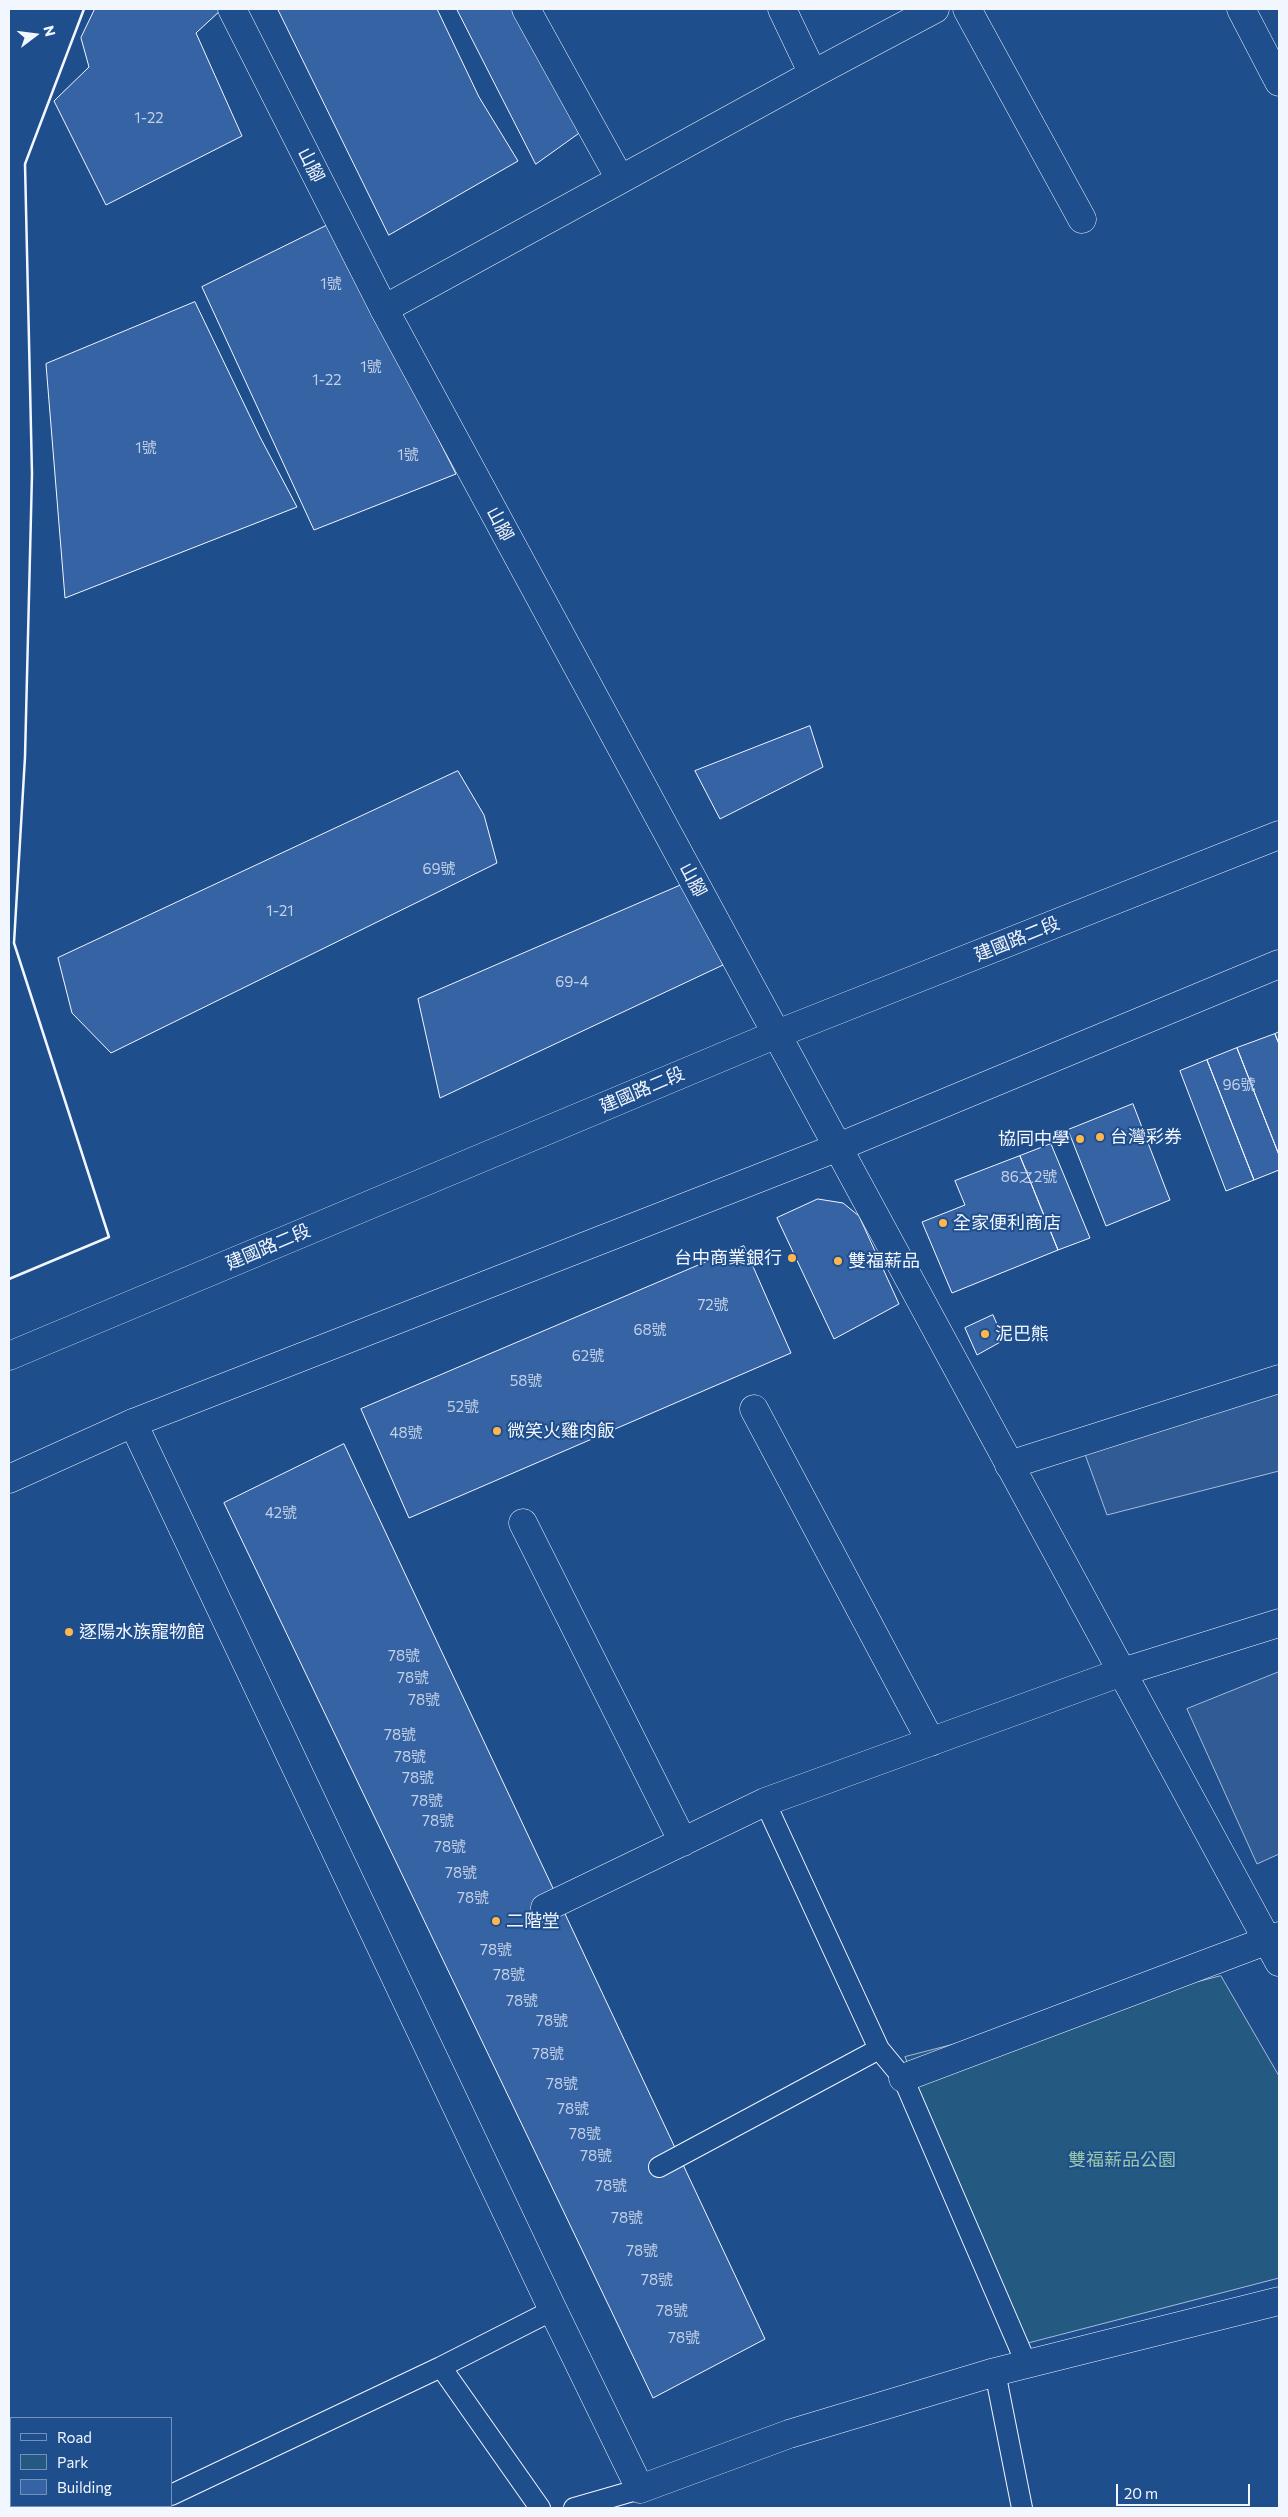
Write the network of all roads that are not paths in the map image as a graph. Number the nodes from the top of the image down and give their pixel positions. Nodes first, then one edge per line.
1 (232, 9) edge
2 (526, 9) edge
3 (782, 9) edge
4 (935, 9) edge
5 (967, 9) edge
6 (1241, 9) edge
7 (813, 74) junction
8 (1279, 82) edge
9 (620, 179) junction
10 (1082, 219) dead end
11 (384, 309) junction
12 (1279, 835) edge
13 (1279, 964) edge
14 (777, 1034) junction
15 (836, 1148) junction
16 (9, 1356) edge
17 (1279, 1380) edge
18 (754, 1409) dead end
19 (133, 1424) junction
20 (1009, 1465) junction
21 (9, 1479) edge
22 (523, 1523) dead end
23 (1279, 1624) edge
24 (1122, 1672) junction
25 (931, 1742) junction
26 (765, 1802) junction
27 (683, 1842) junction
28 (545, 1908) dead end
29 (1275, 1946) edge
30 (879, 2049) junction
31 (903, 2078) junction
32 (659, 2167) dead end
33 (1279, 2301) edge
34 (553, 2310) junction
35 (1026, 2363) junction
36 (441, 2367) junction
37 (995, 2372) junction
38 (640, 2489) junction
39 (172, 2495) edge
40 (540, 2508) edge
41 (574, 2508) edge
42 (1022, 2508) edge

1 - 11 street, 山腳
2 - 9 street
3 - 7 street
4 - 7 street
5 - 10 street
6 - 8 street
7 - 9 street
9 - 11 street
11 - 14 street, 山腳
12 - 14 street, 建國路二段
13 - 15 street
14 - 15 street, 山腳
14 - 16 street, 建國路二段
15 - 19 street
15 - 20 street, 山腳
17 - 20 street
18 - 25 street
19 - 21 street
19 - 34 street
20 - 24 street, 山腳
22 - 27 street
23 - 24 street
24 - 25 street
24 - 29 street, 山腳
25 - 26 street
26 - 27 street
26 - 30 lane
27 - 28 street
29 - 31 street
30 - 31 lane
30 - 32 lane
31 - 35 lane
33 - 35 street
34 - 36 lane
34 - 38 street
35 - 37 street
36 - 39 lane
36 - 40 lane
37 - 38 street
37 - 42 lane
38 - 41 lane

